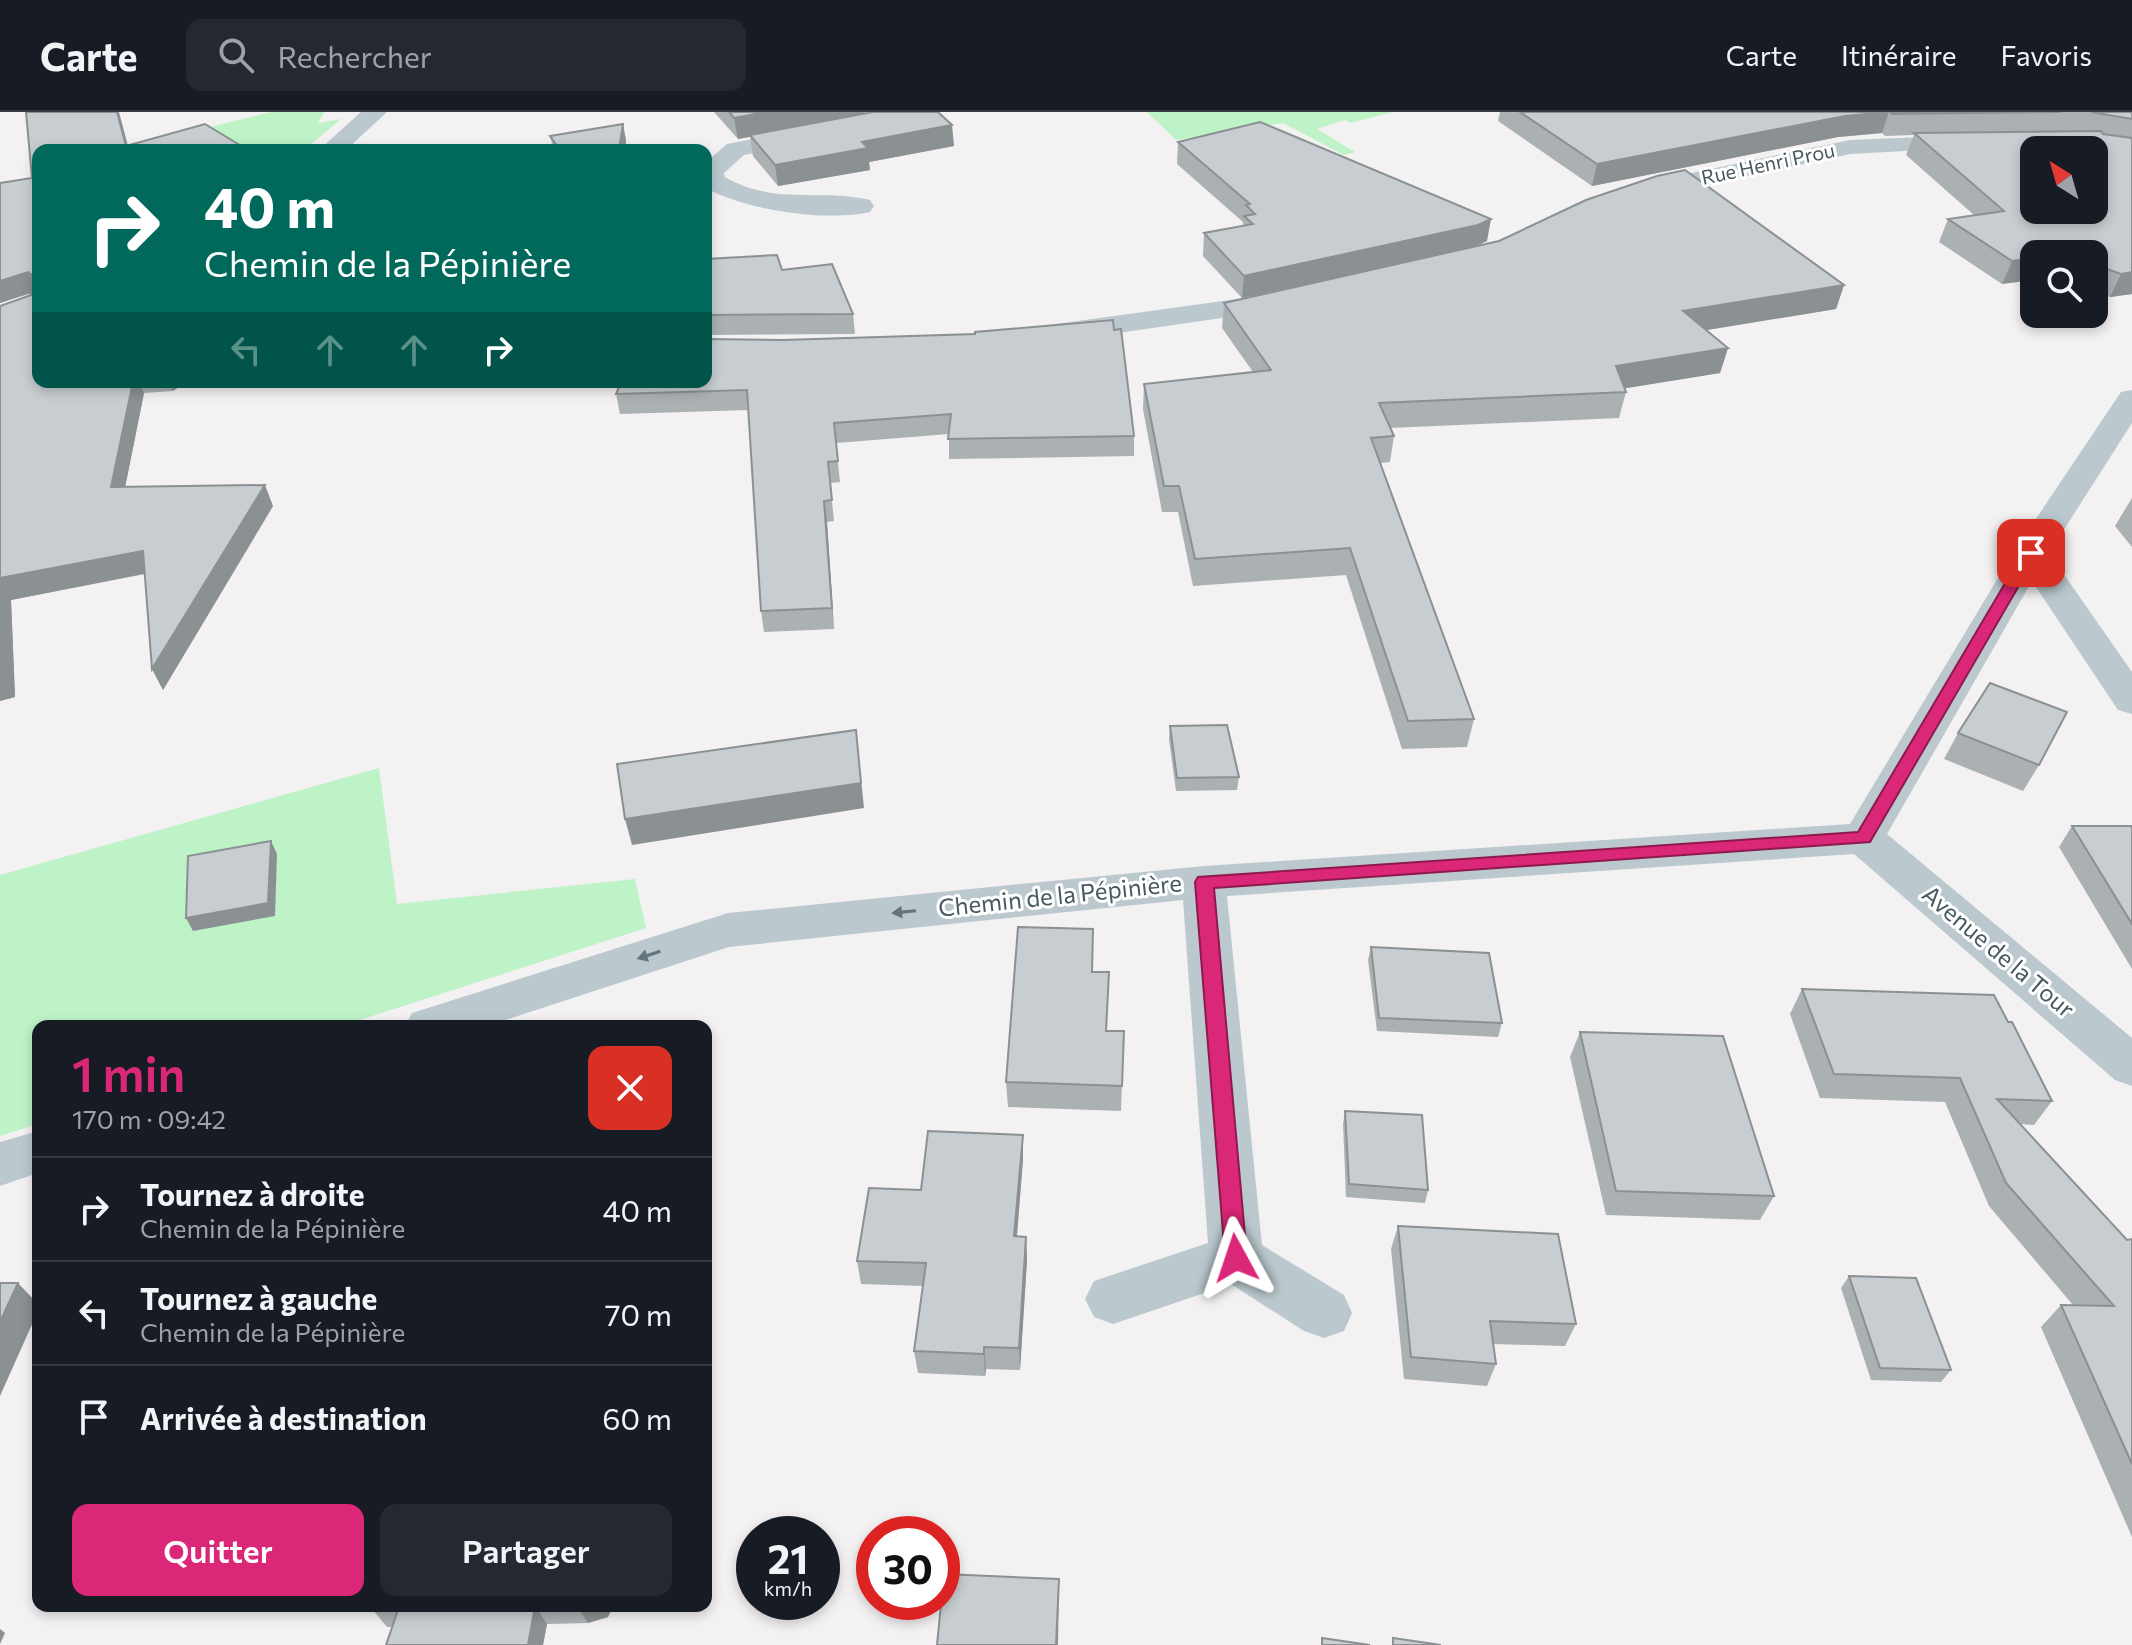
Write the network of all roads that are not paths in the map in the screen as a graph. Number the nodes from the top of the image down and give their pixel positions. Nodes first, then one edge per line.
1 (375, 112) edge
2 (878, 112) edge
3 (792, 115) edge
4 (749, 123) dead end
5 (720, 128) dead end
6 (1991, 142) edge
7 (338, 144) edge
8 (736, 149) junction
9 (712, 170) edge
10 (712, 176) edge
11 (1612, 201) edge
12 (861, 206) dead end
13 (1314, 295) edge
14 (1027, 335) edge
15 (2132, 399) edge
16 (2031, 553) junction
17 (2132, 701) edge
18 (1863, 838) junction
19 (1204, 882) junction
20 (448, 1020) edge
21 (2132, 1066) edge
22 (32, 1154) edge
23 (0, 1164) edge
24 (1236, 1258) junction
25 (1113, 1299) dead end
26 (1324, 1313) dead end

1 - 7 street
2 - 8 street
3 - 4 street
5 - 8 street
6 - 11 street, Rue Henri Prou
8 - 9 street
10 - 12 street
13 - 14 street
15 - 16 street
16 - 17 street
16 - 18 street
18 - 19 street, Chemin de la Pépinière
18 - 21 street, Avenue de la Tour
19 -> 20 street, Chemin de la Pépinière
19 - 24 street
22 - 23 street
24 - 25 street
24 - 26 street

